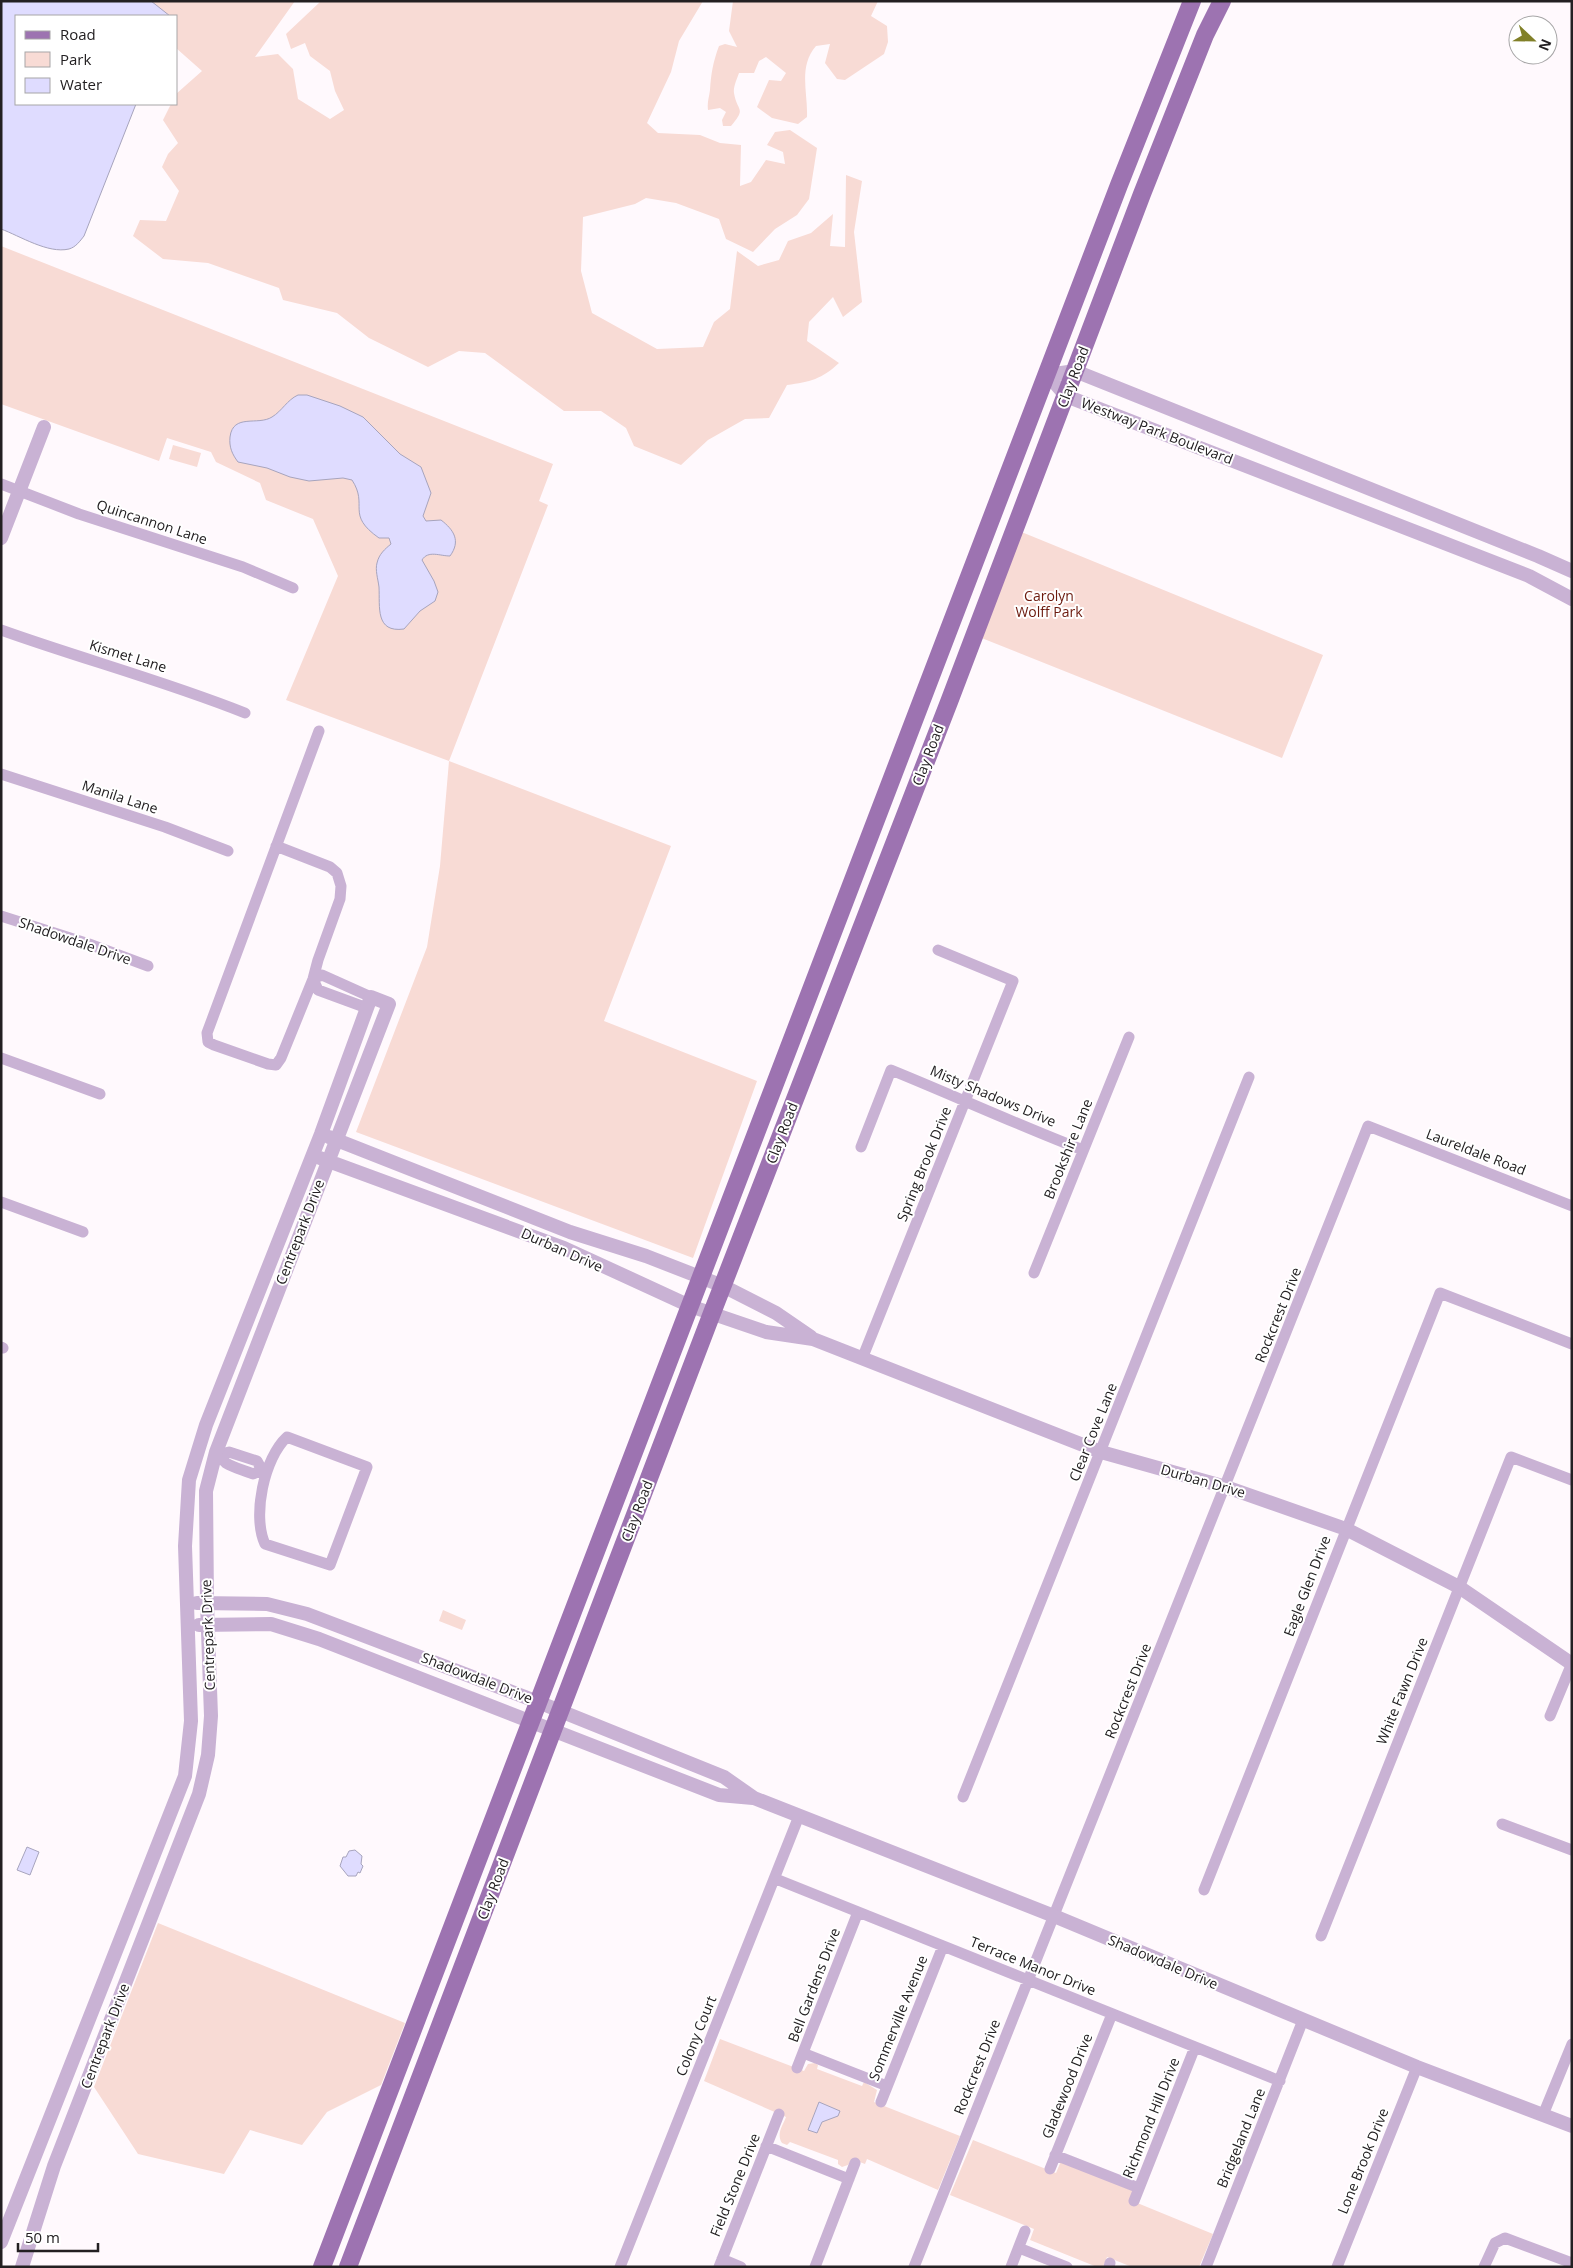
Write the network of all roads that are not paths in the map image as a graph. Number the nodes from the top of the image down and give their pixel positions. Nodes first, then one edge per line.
1 (1192, 1) edge
2 (1222, 1) edge
3 (1183, 27) junction
4 (1205, 36) junction
5 (1119, 185) junction
6 (1142, 194) junction
7 (1075, 371) junction
8 (1048, 375) junction
9 (1066, 396) junction
10 (44, 427) dead end
11 (1, 484) edge
12 (19, 491) junction
13 (1, 538) edge
14 (1572, 571) edge
15 (293, 588) dead end
16 (1572, 599) edge
17 (1, 630) edge
18 (945, 640) junction
19 (968, 648) junction
20 (245, 713) dead end
21 (319, 731) dead end
22 (1, 774) edge
23 (890, 784) junction
24 (914, 792) junction
25 (276, 846) junction
26 (228, 851) dead end
27 (1, 916) edge
28 (829, 941) junction
29 (853, 950) junction
30 (938, 950) dead end
31 (148, 966) dead end
32 (314, 980) junction
33 (342, 984) junction
34 (337, 997) junction
35 (369, 1003) junction
36 (1129, 1037) dead end
37 (1, 1058) edge
38 (1249, 1077) dead end
39 (100, 1094) dead end
40 (966, 1100) junction
41 (765, 1110) junction
42 (787, 1121) junction
43 (1368, 1126) joint
44 (320, 1134) junction
45 (336, 1139) junction
46 (861, 1147) dead end
47 (1083, 1150) junction
48 (312, 1155) junction
49 (328, 1161) junction
50 (1, 1202) edge
51 (1572, 1206) edge
52 (83, 1232) dead end
53 (1034, 1273) dead end
54 (701, 1278) junction
55 (722, 1286) junction
56 (257, 1297) junction
57 (273, 1304) junction
58 (690, 1306) junction
59 (712, 1313) junction
60 (813, 1339) junction
61 (1572, 1344) edge
62 (862, 1358) junction
63 (635, 1448) junction
64 (198, 1449) junction
65 (1101, 1452) junction
66 (218, 1453) junction
67 (657, 1459) junction
68 (264, 1471) junction
69 (1572, 1480) edge
70 (1226, 1487) junction
71 (1346, 1529) junction
72 (1458, 1587) junction
73 (187, 1603) junction
74 (207, 1604) junction
75 (208, 1623) junction
76 (188, 1626) junction
77 (366, 1636) junction
78 (359, 1655) junction
79 (1572, 1664) edge
80 (538, 1702) junction
81 (562, 1711) junction
82 (1550, 1716) dead end
83 (530, 1723) junction
84 (554, 1732) junction
85 (186, 1765) junction
86 (205, 1769) junction
87 (963, 1797) dead end
88 (754, 1798) junction
89 (799, 1816) junction
90 (1502, 1824) dead end
91 (1572, 1850) edge
92 (776, 1879) junction
93 (1204, 1890) dead end
94 (139, 1893) junction
95 (158, 1899) junction
96 (858, 1912) junction
97 (1054, 1916) junction
98 (1321, 1936) dead end
99 (943, 1946) junction
100 (441, 1956) junction
101 (465, 1963) junction
102 (1028, 1980) junction
103 (1112, 2014) junction
104 (1303, 2020) junction
105 (87, 2027) junction
106 (105, 2034) junction
107 (1572, 2044) edge
108 (1195, 2047) junction
109 (803, 2053) junction
110 (1417, 2067) junction
111 (797, 2068) dead end
112 (1280, 2081) junction
113 (887, 2086) junction
114 (881, 2102) dead end
115 (779, 2114) dead end
116 (1544, 2115) junction
117 (1572, 2126) edge
118 (374, 2132) junction
119 (397, 2140) junction
120 (766, 2146) junction
121 (1055, 2155) junction
122 (35, 2160) junction
123 (855, 2163) dead end
124 (54, 2166) junction
125 (1050, 2169) dead end
126 (849, 2179) junction
127 (1139, 2188) junction
128 (1134, 2201) dead end
129 (1025, 2231) dead end
130 (1, 2242) edge
131 (1018, 2248) junction
132 (720, 2263) edge
133 (1572, 2263) edge
134 (22, 2267) edge
135 (322, 2267) edge
136 (348, 2267) edge
137 (620, 2267) edge
138 (741, 2267) edge
139 (815, 2267) edge
140 (914, 2267) edge
141 (1011, 2267) edge
142 (1067, 2267) edge
143 (1206, 2267) edge
144 (1337, 2267) edge
145 (1484, 2267) edge

1 - 3 main road, Clay Road
2 - 4 main road, Clay Road
3 - 4 main road
3 - 5 main road, Clay Road
4 - 6 main road, Clay Road
5 - 6 main road
5 - 8 main road, Clay Road
6 - 7 main road, Clay Road
7 - 8 street
7 - 9 main road, Clay Road
7 - 14 street, Westway Park Boulevard
8 - 9 street, Westway Park Boulevard
8 - 18 main road, Clay Road
9 - 16 street, Westway Park Boulevard
9 - 19 main road, Clay Road
10 - 12 street
11 - 12 street, Quincannon Lane
12 - 13 street
12 - 15 street, Quincannon Lane
17 - 20 street, Kismet Lane
18 - 19 main road
18 - 23 main road, Clay Road
19 - 24 main road, Clay Road
21 - 25 street
22 - 26 street, Manila Lane
23 - 24 main road
23 - 28 main road, Clay Road
24 - 29 main road, Clay Road
25 - 32 street
25 - 32 street
27 - 31 street, Shadowdale Drive
28 - 29 main road
28 - 41 main road, Clay Road
29 - 42 main road, Clay Road
30 - 40 street, Spring Brook Drive
32 - 33 street
32 - 34 street
33 - 34 street
33 - 35 street
34 - 35 street
35 - 44 street, Centrepark Drive
35 - 45 street, Centrepark Drive
36 - 47 street, Brookshire Lane
37 - 39 street
38 - 65 street, Clear Cove Lane
40 - 46 street, Misty Shadows Drive
40 - 47 street, Misty Shadows Drive
40 - 62 street, Spring Brook Drive
41 - 42 main road
41 - 54 main road, Clay Road
42 - 55 main road, Clay Road
43 - 51 street, Laureldale Road
43 - 70 street, Rockcrest Drive
44 - 45 street, Durban Drive
44 - 48 street, Centrepark Drive
45 - 49 street, Centrepark Drive
45 - 54 street, Durban Drive
47 - 53 street, Brookshire Lane
48 - 49 street, Durban Drive
48 - 56 street, Centrepark Drive
49 - 57 street, Centrepark Drive
49 - 58 street, Durban Drive
50 - 52 street
54 - 55 street, Durban Drive
54 - 58 main road, Clay Road
55 - 59 main road, Clay Road
55 - 60 street, Durban Drive
56 - 57 street
56 - 64 street, Centrepark Drive
57 - 66 street, Centrepark Drive
58 - 59 street, Durban Drive
58 - 63 main road, Clay Road
59 - 60 street, Durban Drive
59 - 67 main road, Clay Road
60 - 62 street, Durban Drive
61 - 71 street, Eagle Glen Drive
62 - 65 street, Durban Drive
63 - 67 main road
63 - 80 main road, Clay Road
64 - 66 street
64 - 73 street, Centrepark Drive
65 - 70 street, Durban Drive
65 - 87 street, Clear Cove Lane
66 - 68 street
66 - 74 street, Centrepark Drive
67 - 81 main road, Clay Road
68 - 68 street
69 - 72 street, White Fawn Drive
70 - 71 street, Durban Drive
70 - 97 street, Rockcrest Drive
71 - 72 street, Durban Drive
71 - 93 street, Eagle Glen Drive
72 - 79 street, Durban Drive
72 - 98 street, White Fawn Drive
73 - 74 street, Shadowdale Drive
73 - 76 street, Centrepark Drive
74 - 75 street, Centrepark Drive
74 - 77 street, Shadowdale Drive
75 - 76 street, Shadowdale Drive
75 - 78 street, Shadowdale Drive
75 - 86 street, Centrepark Drive
76 - 85 street, Centrepark Drive
77 - 78 street
77 - 80 street, Shadowdale Drive
78 - 83 street, Shadowdale Drive
79 - 82 street
80 - 81 street, Shadowdale Drive
80 - 83 main road, Clay Road
81 - 84 main road, Clay Road
81 - 88 street, Shadowdale Drive
83 - 84 street, Shadowdale Drive
83 - 100 main road, Clay Road
84 - 88 street, Shadowdale Drive
84 - 101 main road, Clay Road
85 - 86 street
85 - 94 street, Centrepark Drive
86 - 95 street, Centrepark Drive
88 - 89 street, Shadowdale Drive
89 - 92 street, Colony Court
89 - 97 street, Shadowdale Drive
90 - 91 street
92 - 96 street, Terrace Manor Drive
92 - 137 street, Colony Court
94 - 95 street
94 - 105 street, Centrepark Drive
95 - 106 street, Centrepark Drive
96 - 99 street, Terrace Manor Drive
96 - 109 street, Bell Gardens Drive
97 - 102 street, Rockcrest Drive
97 - 104 street, Shadowdale Drive
99 - 102 street, Terrace Manor Drive
99 - 113 street, Sommerville Avenue
100 - 101 main road
100 - 118 main road, Clay Road
101 - 119 main road, Clay Road
102 - 103 street, Terrace Manor Drive
102 - 140 street, Rockcrest Drive
103 - 108 street, Terrace Manor Drive
103 - 121 street, Gladewood Drive
104 - 110 street, Shadowdale Drive
104 - 112 street, Bridgeland Lane
105 - 106 street
105 - 122 street, Centrepark Drive
106 - 124 street, Centrepark Drive
107 - 116 street
108 - 112 street, Terrace Manor Drive
108 - 127 street, Richmond Hill Drive
109 - 111 street, Bell Gardens Drive
109 - 113 street
110 - 116 street, Shadowdale Drive
110 - 144 street, Lone Brook Drive
112 - 143 street, Bridgeland Lane
113 - 114 street, Sommerville Avenue
115 - 120 street, Field Stone Drive
116 - 117 street, Shadowdale Drive
118 - 119 main road
118 - 135 main road, Clay Road
119 - 136 main road, Clay Road
120 - 126 street
120 - 132 street, Field Stone Drive
121 - 125 street, Gladewood Drive
121 - 127 street
122 - 124 street
122 - 130 street, Centrepark Drive
123 - 126 street
124 - 134 street, Centrepark Drive
126 - 139 street
127 - 128 street, Richmond Hill Drive
129 - 131 street
131 - 141 street
131 - 142 street
132 - 138 street
133 - 145 street

